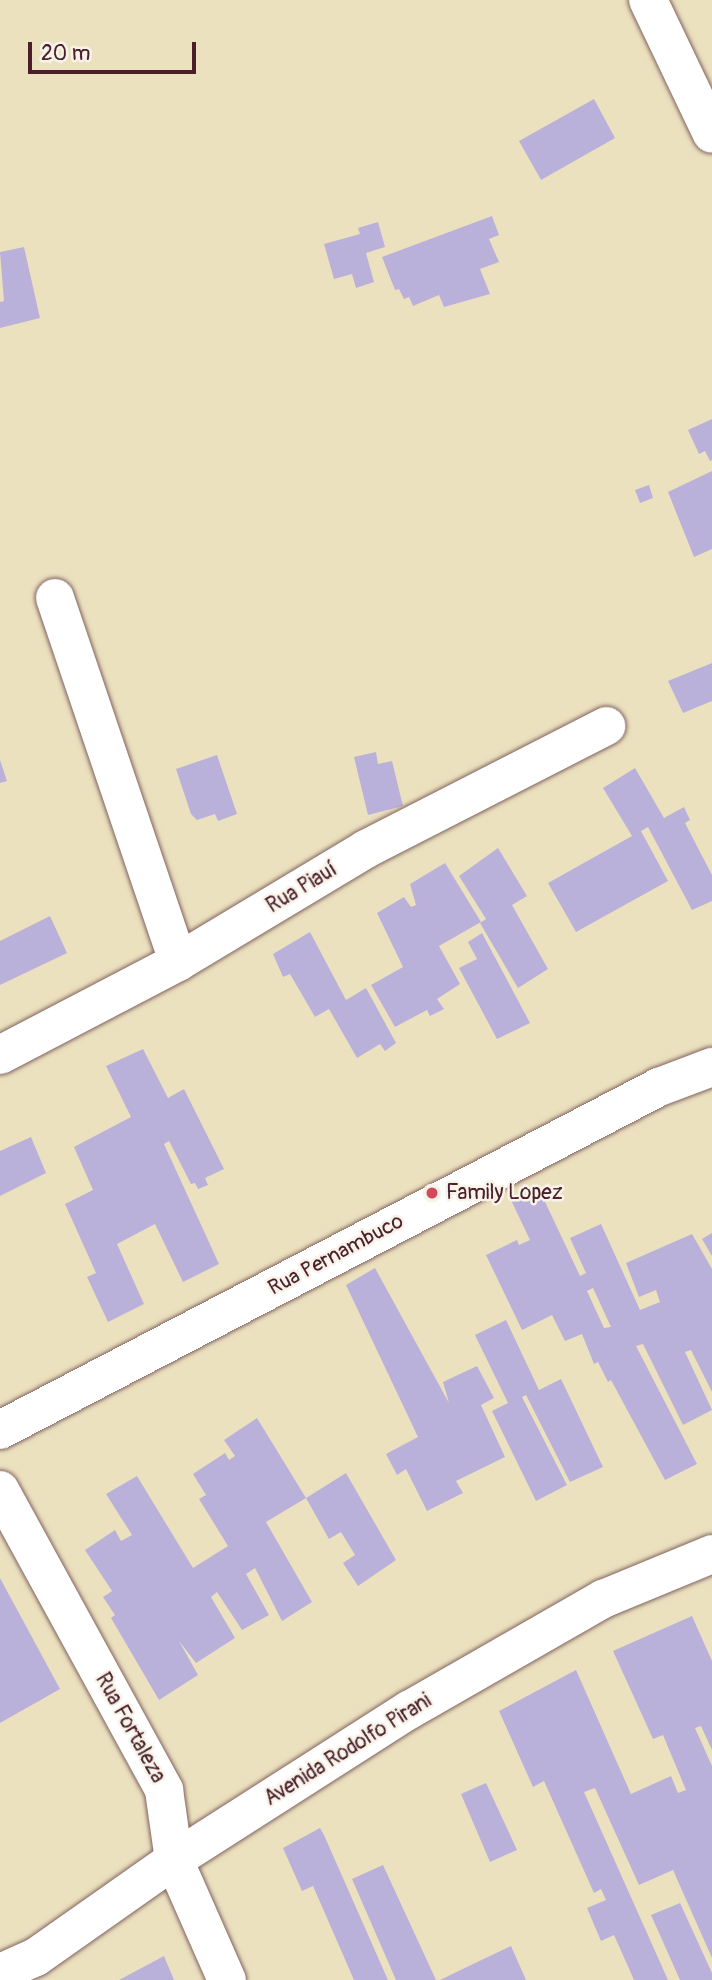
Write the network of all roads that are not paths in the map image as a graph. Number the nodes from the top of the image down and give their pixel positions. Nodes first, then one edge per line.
1 (648, 0) edge
2 (712, 134) edge
3 (55, 598) dead end
4 (607, 726) dead end
5 (178, 962) junction
6 (0, 1055) edge
7 (712, 1067) edge
8 (0, 1430) edge
9 (0, 1490) edge
10 (712, 1554) edge
11 (174, 1860) junction
12 (0, 1973) edge
13 (227, 1980) edge

1 - 2 street
3 - 5 street
4 - 5 street, Rua Piauí
5 - 6 street, Rua Piauí
7 - 8 street, Rua Pernambuco
9 - 11 street, Rua Fortaleza
10 - 11 street, Avenida Rodolfo Pirani
11 - 12 street, Avenida Rodolfo Pirani
11 - 13 street, Rua Fortaleza

